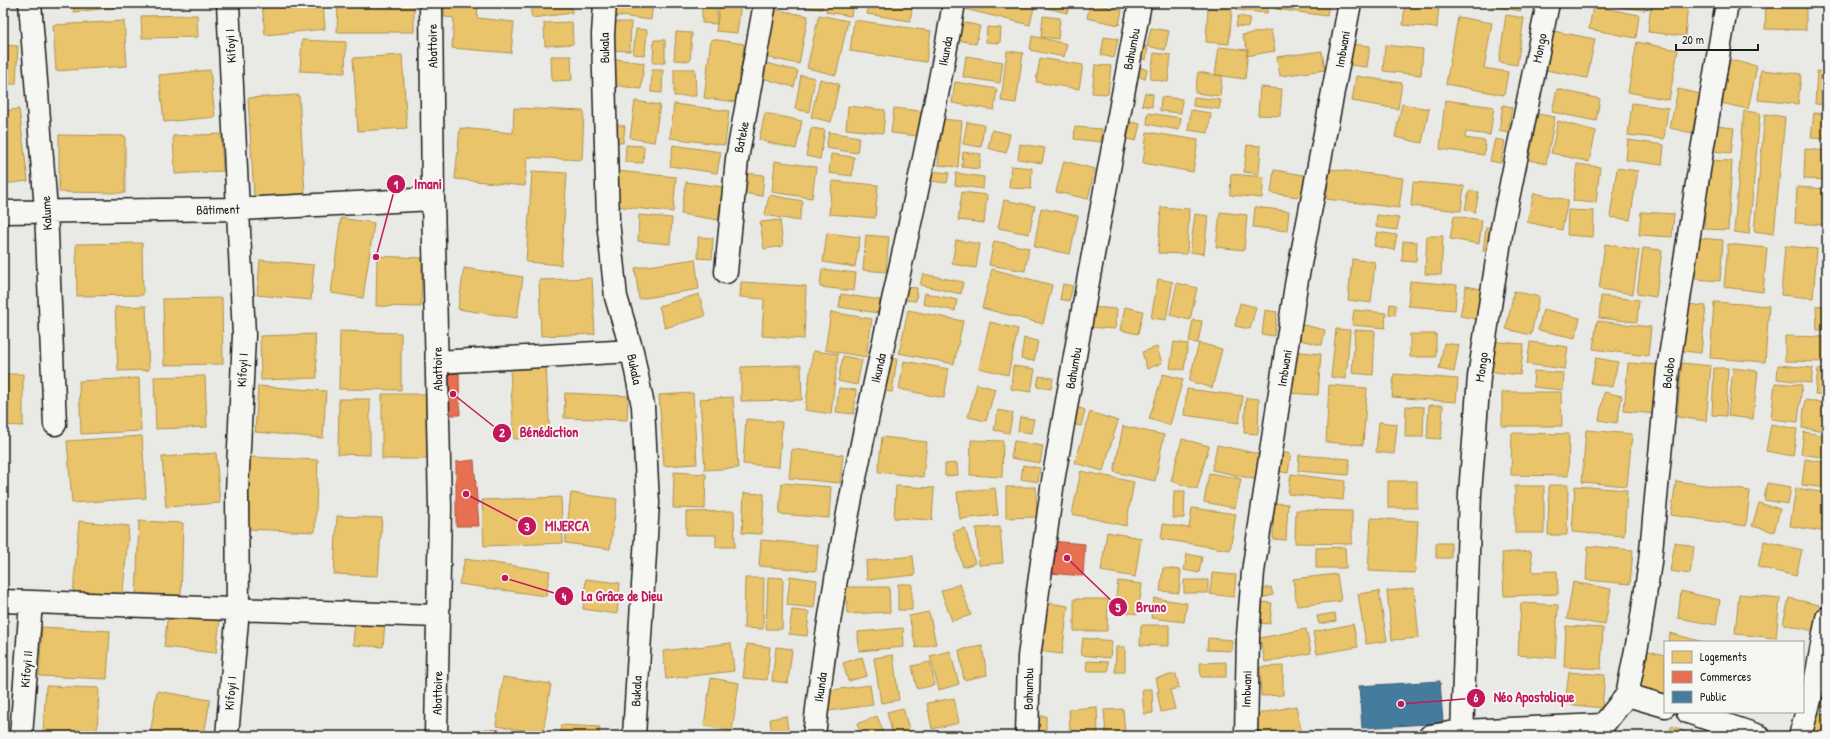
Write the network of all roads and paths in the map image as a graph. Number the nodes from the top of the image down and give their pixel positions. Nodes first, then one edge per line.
1 (30, 3) edge
2 (228, 3) edge
3 (431, 3) edge
4 (605, 3) edge
5 (765, 3) edge
6 (954, 3) edge
7 (1140, 3) edge
8 (1350, 3) edge
9 (1548, 3) edge
10 (1728, 3) edge
11 (433, 199) junction
12 (239, 209) junction
13 (46, 210) junction
14 (3, 212) edge
15 (726, 272) dead end
16 (632, 351) junction
17 (437, 362) junction
18 (55, 424) dead end
19 (3, 601) edge
20 (32, 602) junction
21 (238, 609) junction
22 (438, 616) junction
23 (1827, 618) edge
24 (1627, 695) junction
25 (1664, 706) edge
26 (1691, 713) edge
27 (1600, 730) edge
28 (1462, 734) edge
29 (21, 736) edge
30 (227, 736) edge
31 (436, 736) edge
32 (634, 736) edge
33 (814, 736) edge
34 (1027, 736) edge
35 (1246, 736) edge
36 (1430, 736) edge
37 (1758, 736) edge
38 (1800, 736) edge

1 - 13 street, Kalume
2 - 12 street, Kifoyi I
3 - 11 street, Abattoire
4 - 16 street, Bukala
5 - 15 street, Bateke
6 - 33 street, Ikunda
7 - 34 street, Bahumbu
8 - 35 street, Imbwani
9 - 28 street, Mongo
10 - 24 street, Bolobo
11 - 12 street, Bâtiment
11 - 17 street, Abattoire
12 - 13 street, Bâtiment
12 - 21 street, Kifoyi I
13 - 14 street, Bâtiment
13 - 18 street, Kalume
16 - 17 street
16 - 32 street, Bukala
17 - 22 street, Abattoire
19 - 20 street
20 - 21 street
20 - 29 street, Kifoyi II
21 - 22 street
21 - 30 street, Kifoyi I
22 - 31 street, Abattoire
23 - 38 street
24 - 25 street
24 - 27 street, Bolobo
26 - 37 street
27 - 28 street
28 - 36 street

